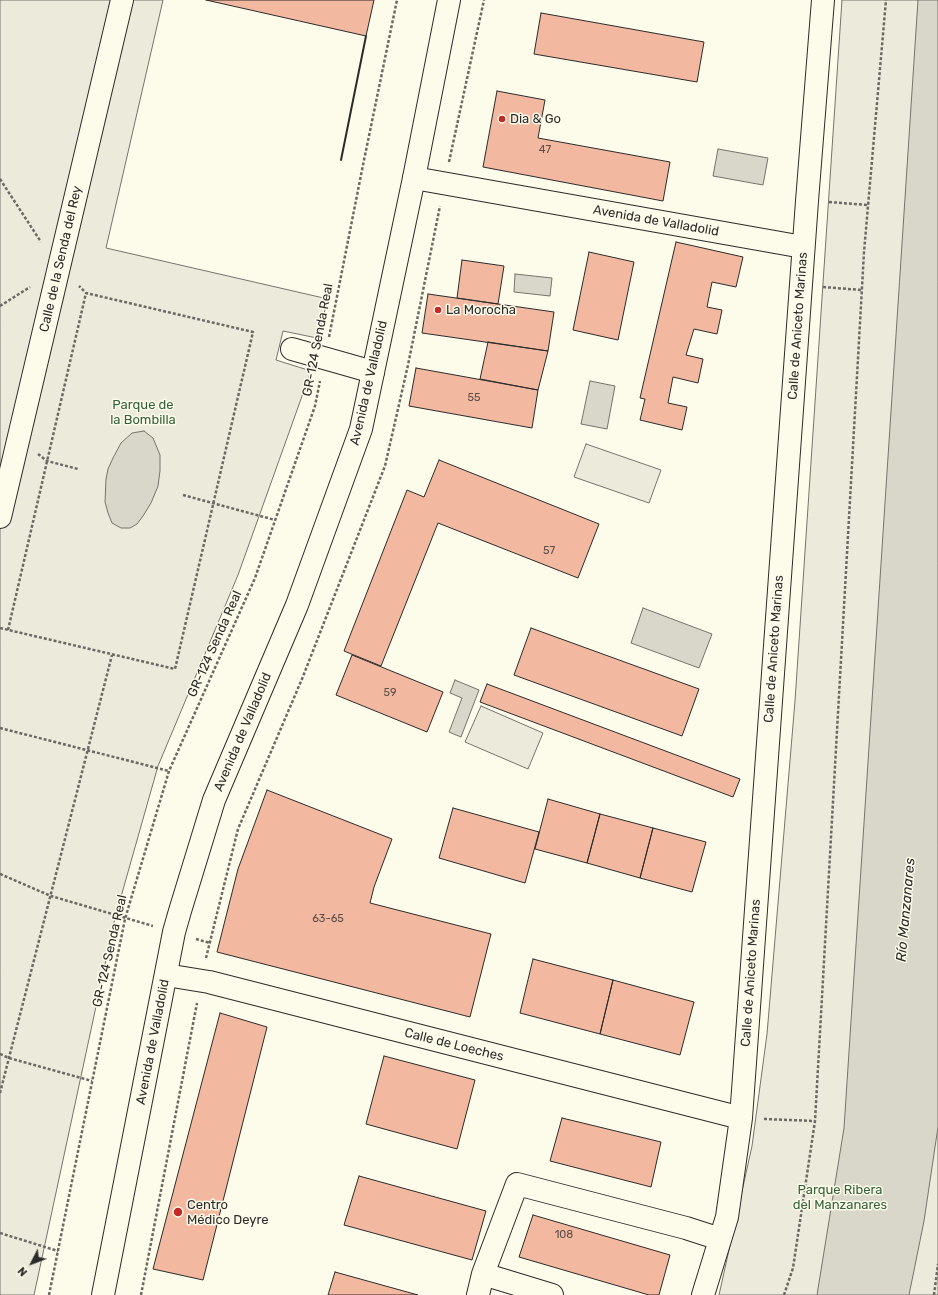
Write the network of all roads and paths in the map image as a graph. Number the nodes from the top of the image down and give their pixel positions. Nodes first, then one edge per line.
1 (122, 0) edge
2 (398, 0) edge
3 (449, 0) edge
4 (484, 0) edge
5 (823, 0) edge
6 (886, 0) edge
7 (414, 178) junction
8 (0, 179) edge
9 (444, 184) junction
10 (807, 201) junction
11 (868, 204) junction
12 (803, 247) junction
13 (58, 270) junction
14 (801, 285) junction
15 (862, 290) junction
16 (86, 293) junction
17 (292, 349) dead end
18 (324, 358) junction
19 (373, 372) junction
20 (19, 438) junction
21 (47, 461) junction
22 (78, 469) dead end
23 (183, 495) dead end
24 (213, 503) junction
25 (0, 517) edge
26 (275, 520) junction
27 (0, 628) edge
28 (8, 630) junction
29 (112, 655) junction
30 (0, 728) edge
31 (88, 750) junction
32 (169, 771) junction
33 (0, 874) edge
34 (51, 896) junction
35 (125, 919) junction
36 (174, 932) junction
37 (166, 975) junction
38 (201, 981) junction
39 (0, 1054) edge
40 (9, 1058) junction
41 (92, 1081) junction
42 (0, 1093) edge
43 (741, 1118) junction
44 (815, 1121) junction
45 (0, 1234) edge
46 (720, 1239) junction
47 (58, 1251) junction
48 (938, 1264) edge
49 (483, 1274) junction
50 (49, 1295) edge
51 (103, 1295) edge
52 (141, 1295) edge
53 (478, 1295) edge
54 (552, 1295) edge
55 (703, 1295) edge
56 (784, 1295) edge
57 (934, 1295) edge

1 - 13 street, Calle de la Senda del Rey
2 - 18 path, GR-124 Senda Real
3 - 7 street, Avenida de Valladolid
4 - 9 path
5 - 10 street, Calle de Aniceto Marinas
6 - 11 path
7 - 9 street, Avenida de Valladolid
7 - 19 street, Avenida de Valladolid
8 - 13 path
9 - 12 street, Avenida de Valladolid
9 - 38 path
10 - 11 path
10 - 12 street, Calle de Aniceto Marinas
11 - 15 path
12 - 14 street, Calle de Aniceto Marinas
13 - 16 path
13 - 20 street, Calle de la Senda del Rey
14 - 15 path
14 - 43 street, Calle de Aniceto Marinas
15 - 44 path
16 - 21 path
16 - 24 path
17 - 18 street
18 - 19 street
18 - 26 path, GR-124 Senda Real
19 - 36 street, Avenida de Valladolid
20 - 21 path
20 - 25 street, Calle de la Senda del Rey
21 - 22 path
21 - 28 path
23 - 24 path
24 - 26 path
24 - 29 path
26 - 32 path, GR-124 Senda Real
27 - 28 path
28 - 29 path
29 - 31 path
30 - 31 path
31 - 32 path
31 - 34 path
32 - 35 path, GR-124 Senda Real
33 - 34 path
34 - 35 path
34 - 40 path
35 - 36 path
35 - 41 path, GR-124 Senda Real
36 - 37 street, Avenida de Valladolid
37 - 38 street, Calle de Loeches
37 - 51 street, Avenida de Valladolid
38 - 43 street, Calle de Loeches
38 - 52 path
39 - 40 path
40 - 41 path
40 - 42 path
41 - 47 path, GR-124 Senda Real
43 - 44 path
43 - 46 street, Calle de Aniceto Marinas
44 - 56 path
45 - 47 path
46 - 49 street
46 - 55 street, Calle de Aniceto Marinas
47 - 50 path, GR-124 Senda Real
48 - 57 path
49 - 53 street
49 - 54 street

